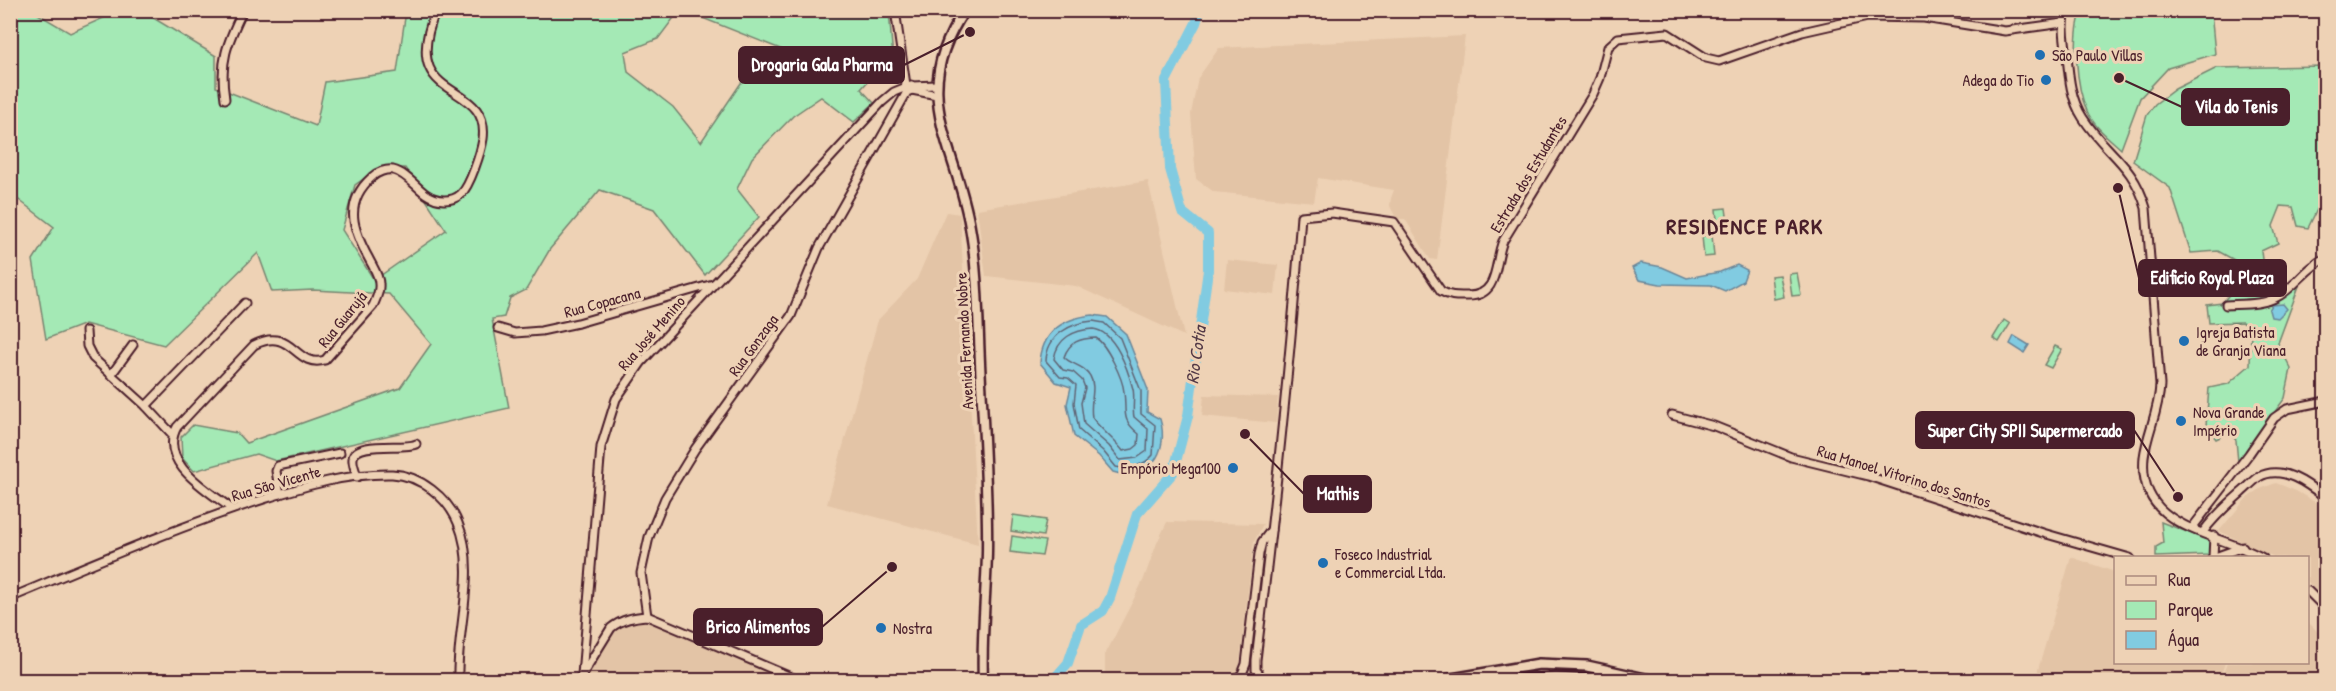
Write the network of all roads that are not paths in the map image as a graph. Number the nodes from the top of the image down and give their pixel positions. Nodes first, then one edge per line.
1 (243, 10) edge
2 (436, 10) edge
3 (895, 10) edge
4 (965, 10) edge
5 (2066, 10) edge
6 (2063, 23) junction
7 (936, 85) junction
8 (908, 88) junction
9 (937, 95) junction
10 (225, 99) dead end
11 (2325, 258) edge
12 (713, 284) junction
13 (245, 303) dead end
14 (2226, 305) dead end
15 (498, 328) dead end
16 (86, 331) dead end
17 (133, 345) dead end
18 (111, 375) junction
19 (730, 385) dead end
20 (736, 391) junction
21 (2325, 401) edge
22 (146, 406) junction
23 (1672, 415) dead end
24 (702, 424) dead end
25 (709, 429) junction
26 (173, 435) junction
27 (416, 444) dead end
28 (340, 453) dead end
29 (357, 477) junction
30 (280, 494) junction
31 (2325, 498) edge
32 (232, 509) junction
33 (1272, 528) junction
34 (2192, 528) junction
35 (2203, 532) junction
36 (2214, 536) junction
37 (2243, 547) junction
38 (1259, 554) junction
39 (1269, 555) junction
40 (2123, 556) edge
41 (2212, 556) edge
42 (2215, 556) edge
43 (2259, 556) edge
44 (2309, 593) edge
45 (10, 598) edge
46 (2325, 609) edge
47 (647, 616) junction
48 (580, 678) edge
49 (458, 681) edge
50 (798, 681) edge
51 (983, 681) edge
52 (1234, 681) edge
53 (1264, 681) edge
54 (1446, 681) edge
55 (1517, 681) edge
56 (1594, 681) edge
57 (1650, 681) edge

1 - 10 street
2 - 26 street, Rua Guarujá
3 - 8 street
4 - 7 main road, Avenida Fernando Nobre
5 - 6 street
6 - 33 street, Estrada dos Estudantes
6 - 34 street
7 - 8 street, Rua José Menino
7 - 9 main road, Avenida Fernando Nobre
8 - 9 street
8 - 12 street, Rua José Menino
8 - 20 street, Rua Gonzaga
9 - 51 main road, Avenida Fernando Nobre
11 - 14 street
12 - 15 street, Rua Copacana
12 - 48 street, Rua José Menino
13 - 22 street
16 - 18 street
17 - 18 street
18 - 22 street
19 - 20 street
20 - 25 street, Rua Gonzaga
21 - 34 street
22 - 26 street
23 - 40 street, Rua Manoel Vitorino dos Santos
24 - 25 street
25 - 47 street, Rua Gonzaga
26 - 32 street
27 - 29 street
28 - 30 street
29 - 30 street, Rua São Vicente
29 - 49 street, Rua São Vicente
30 - 32 street, Rua São Vicente
31 - 35 street
32 - 45 street, Rua São Vicente
33 - 38 street, Estrada dos Estudantes
33 - 39 street, Estrada dos Estudantes
34 - 35 street
35 - 36 street
36 - 37 street
36 - 41 street
37 - 42 street
37 - 43 street
38 - 39 street
38 - 52 street, Estrada dos Estudantes
39 - 53 street, Estrada dos Estudantes
44 - 46 street
47 - 48 street
47 - 50 street
54 - 57 highway
55 - 56 highway

